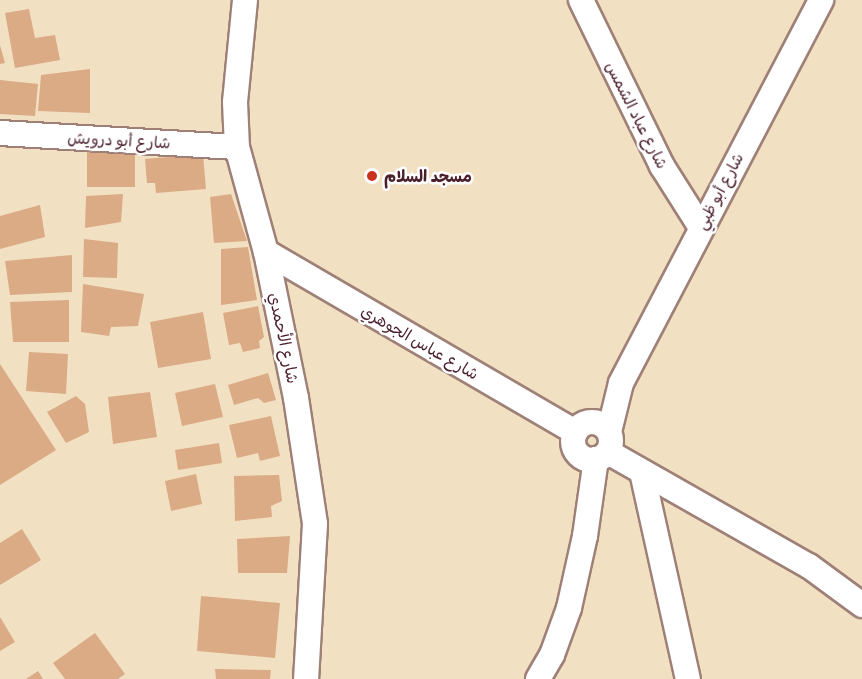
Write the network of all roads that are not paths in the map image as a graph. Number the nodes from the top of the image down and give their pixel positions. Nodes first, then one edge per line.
1 (245, 0) edge
2 (581, 0) edge
3 (821, 0) edge
4 (0, 133) edge
5 (237, 147) junction
6 (700, 226) junction
7 (266, 252) junction
8 (596, 439) junction
9 (642, 472) junction
10 (862, 605) edge
11 (306, 679) edge
12 (538, 679) edge
13 (688, 679) edge

1 - 5 street, شارع الأحمدي
2 - 6 street, شارع عباد الشمس
3 - 6 street, شارع أبو ظبي
4 - 5 street, شارع أبو درويش
5 - 7 street, شارع الأحمدي
6 - 8 street, شارع أبو ظبي
7 - 8 street, شارع عباس الجوهري
7 - 11 street, شارع الأحمدي
8 - 9 street, شارع عباس الجوهري
8 - 12 street, شارع أبو ظبي
9 - 10 street, شارع عباس الجوهري
9 - 13 street

